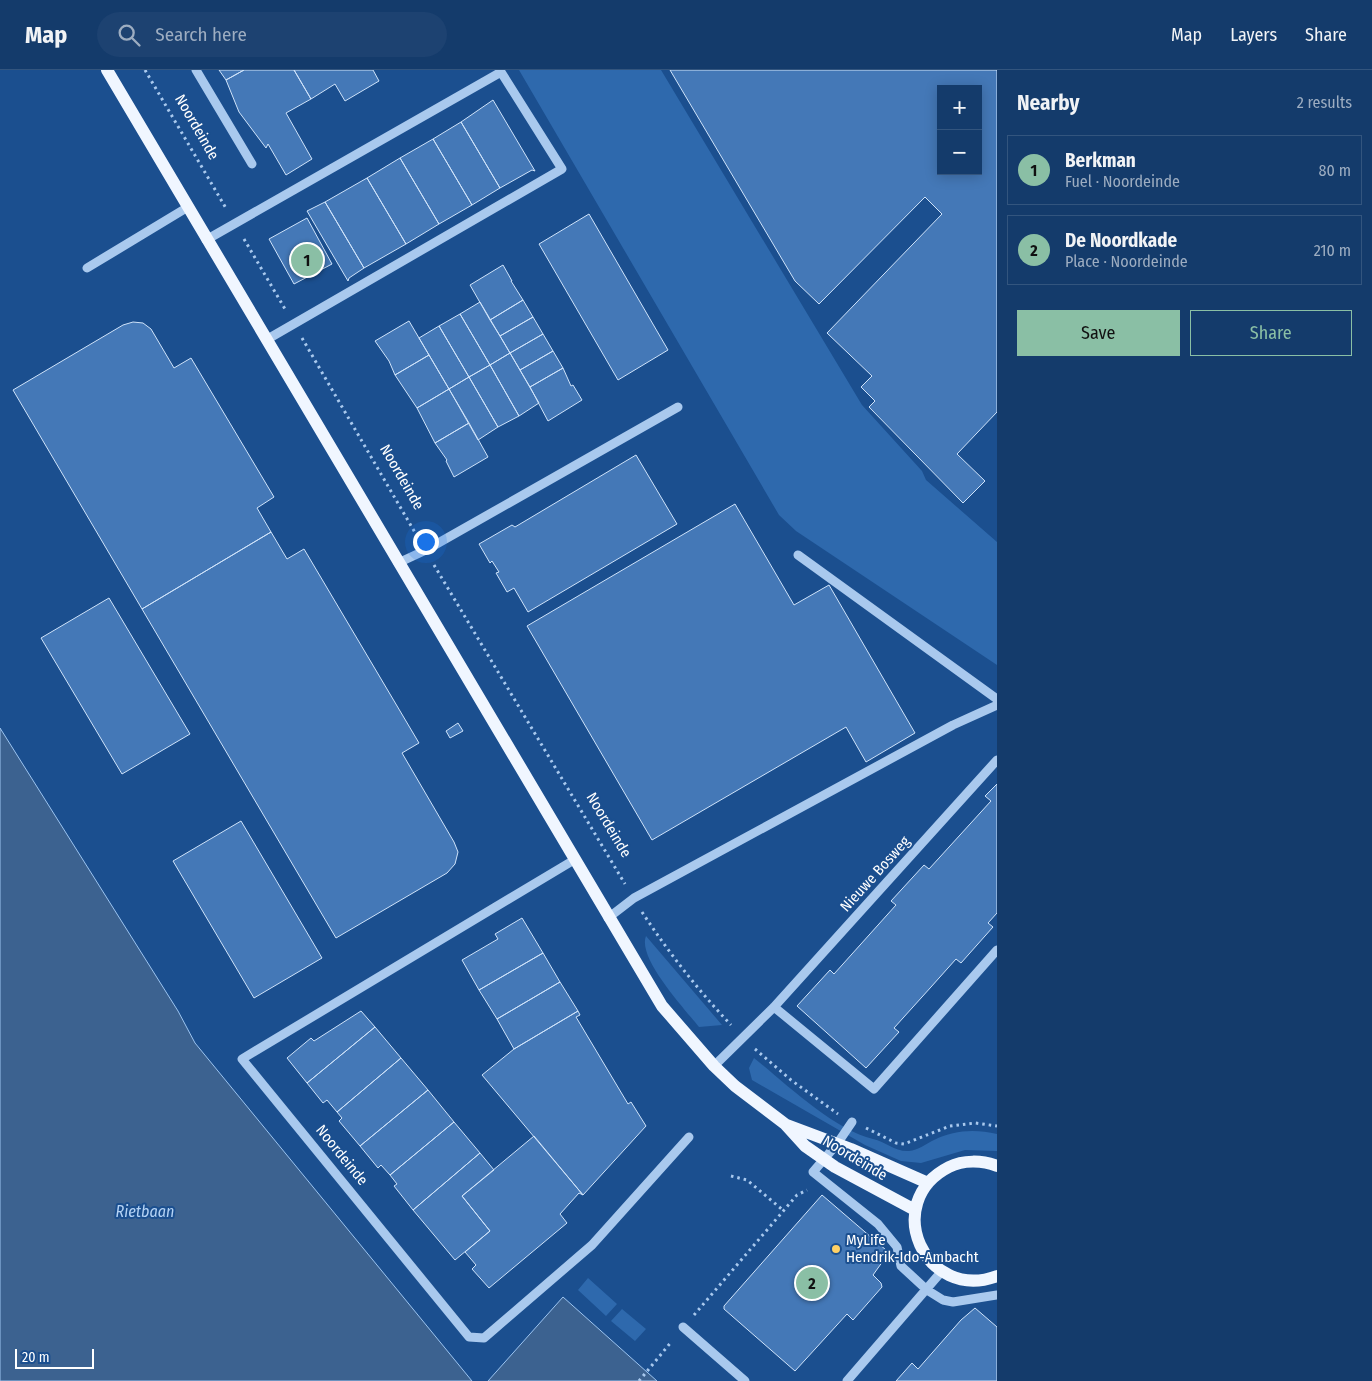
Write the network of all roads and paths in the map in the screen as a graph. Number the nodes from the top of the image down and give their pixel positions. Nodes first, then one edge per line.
1 (107, 70) edge
2 (145, 70) edge
3 (196, 70) edge
4 (252, 164) dead end
5 (188, 207) junction
6 (236, 224) junction
7 (206, 240) junction
8 (87, 268) dead end
9 (294, 325) junction
10 (266, 340) junction
11 (678, 407) dead end
12 (426, 550) junction
13 (798, 555) dead end
14 (398, 563) junction
15 (997, 699) edge
16 (997, 705) edge
17 (997, 760) edge
18 (574, 860) junction
19 (634, 898) junction
20 (608, 918) junction
21 (997, 950) edge
22 (774, 1007) junction
23 (744, 1039) junction
24 (714, 1066) junction
25 (852, 1122) junction
26 (785, 1124) junction
27 (997, 1126) edge
28 (689, 1137) dead end
29 (838, 1144) junction
30 (824, 1159) junction
31 (997, 1166) edge
32 (731, 1176) dead end
33 (823, 1181) junction
34 (928, 1183) junction
35 (916, 1210) junction
36 (784, 1211) junction
37 (942, 1271) junction
38 (997, 1276) edge
39 (927, 1290) junction
40 (997, 1295) edge
41 (683, 1327) junction
42 (640, 1381) edge
43 (745, 1381) edge
44 (847, 1381) edge

1 - 5 main road, Noordeinde
2 - 6 path, Noordeinde
3 - 4 street
5 - 7 main road, Noordeinde
5 - 8 street
6 - 7 street
6 - 9 path, Noordeinde
6 - 9 street
7 - 10 main road, Noordeinde
9 - 10 street
9 - 12 path, Noordeinde
10 - 14 main road, Noordeinde
11 - 12 street
12 - 14 street
12 - 19 path, Noordeinde
13 - 15 street
14 - 18 main road, Noordeinde
16 - 19 street
17 - 22 street, Nieuwe Bosweg
18 - 20 main road, Noordeinde
18 - 28 street, Noordeinde
19 - 20 street
19 - 23 path, Noordeinde
20 - 24 main road, Noordeinde
21 - 22 street
22 - 23 street, Nieuwe Bosweg
23 - 24 street, Nieuwe Bosweg
23 - 25 path, Noordeinde
24 - 26 main road, Noordeinde
25 - 27 path, Noordeinde
25 - 29 street
26 - 29 main road, Noordeinde
26 - 30 main road, Noordeinde
29 - 30 street
29 - 34 main road, Noordeinde
30 - 33 street
30 - 35 main road, Noordeinde
31 - 34 main road
32 - 36 path
33 - 36 path
33 - 39 street
34 - 35 main road
35 - 37 main road
36 - 41 path
37 - 38 main road
37 - 39 street
39 - 40 street
39 - 44 street
41 - 42 path
41 - 43 street

